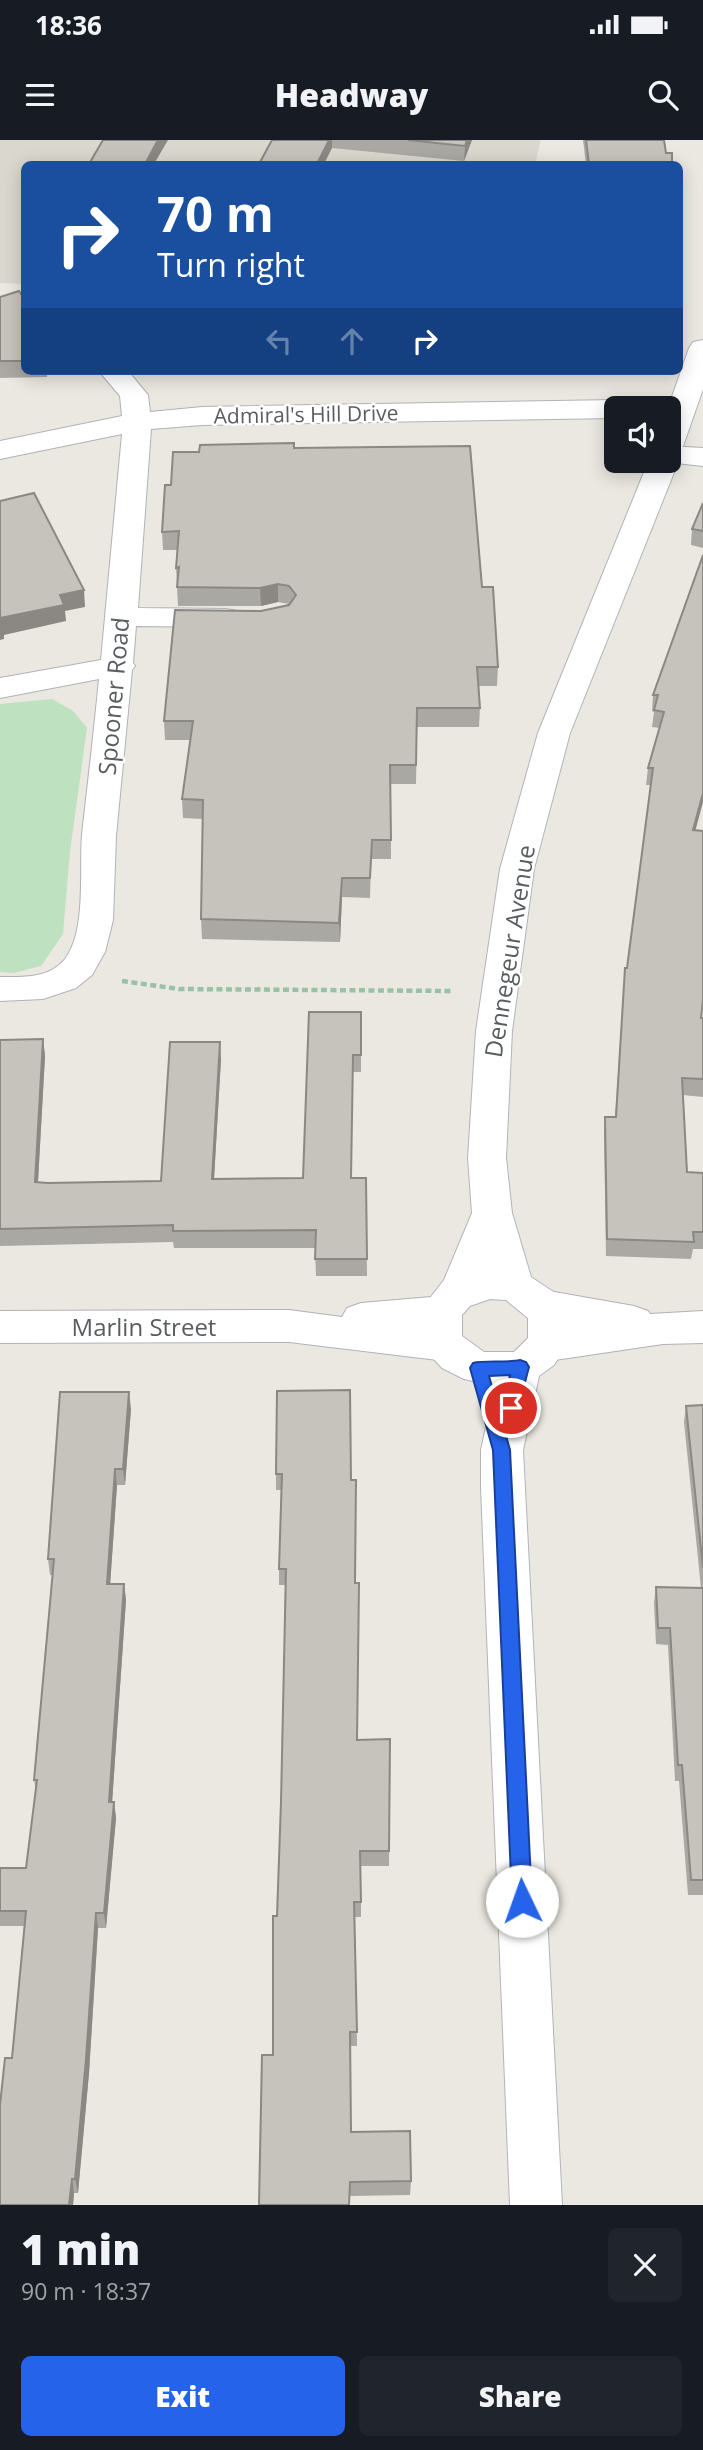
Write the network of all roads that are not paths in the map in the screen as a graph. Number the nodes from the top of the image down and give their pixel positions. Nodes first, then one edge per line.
1 (703, 348) edge
2 (116, 375) edge
3 (681, 397) edge
4 (604, 409) edge
5 (137, 422) junction
6 (0, 450) edge
7 (681, 456) edge
8 (703, 457) edge
9 (659, 473) edge
10 (120, 617) junction
11 (249, 618) edge
12 (119, 666) junction
13 (0, 688) edge
14 (0, 989) edge
15 (492, 1213) junction
16 (529, 1296) junction
17 (0, 1327) edge
18 (703, 1327) edge
19 (663, 1328) junction
20 (456, 1330) junction
21 (534, 1356) junction
22 (502, 1450) junction
23 (536, 2205) edge

1 - 3 street
2 - 5 street, Spooner Road
4 - 5 street, Admiral's Hill Drive
5 - 6 street, Admiral's Hill Drive
5 - 10 street, Spooner Road
7 - 8 street
9 - 15 street, Dennegeur Avenue
10 - 11 street
10 - 12 street, Spooner Road
12 - 13 street
12 - 14 street, Spooner Road
15 - 16 street, Dennegeur Avenue
15 - 20 street, Dennegeur Avenue
16 - 19 street
16 - 20 street
16 - 21 street
17 - 20 street, Marlin Street
18 - 19 street
19 - 21 street
20 - 21 street
20 - 22 street
21 - 22 street
22 - 23 street

